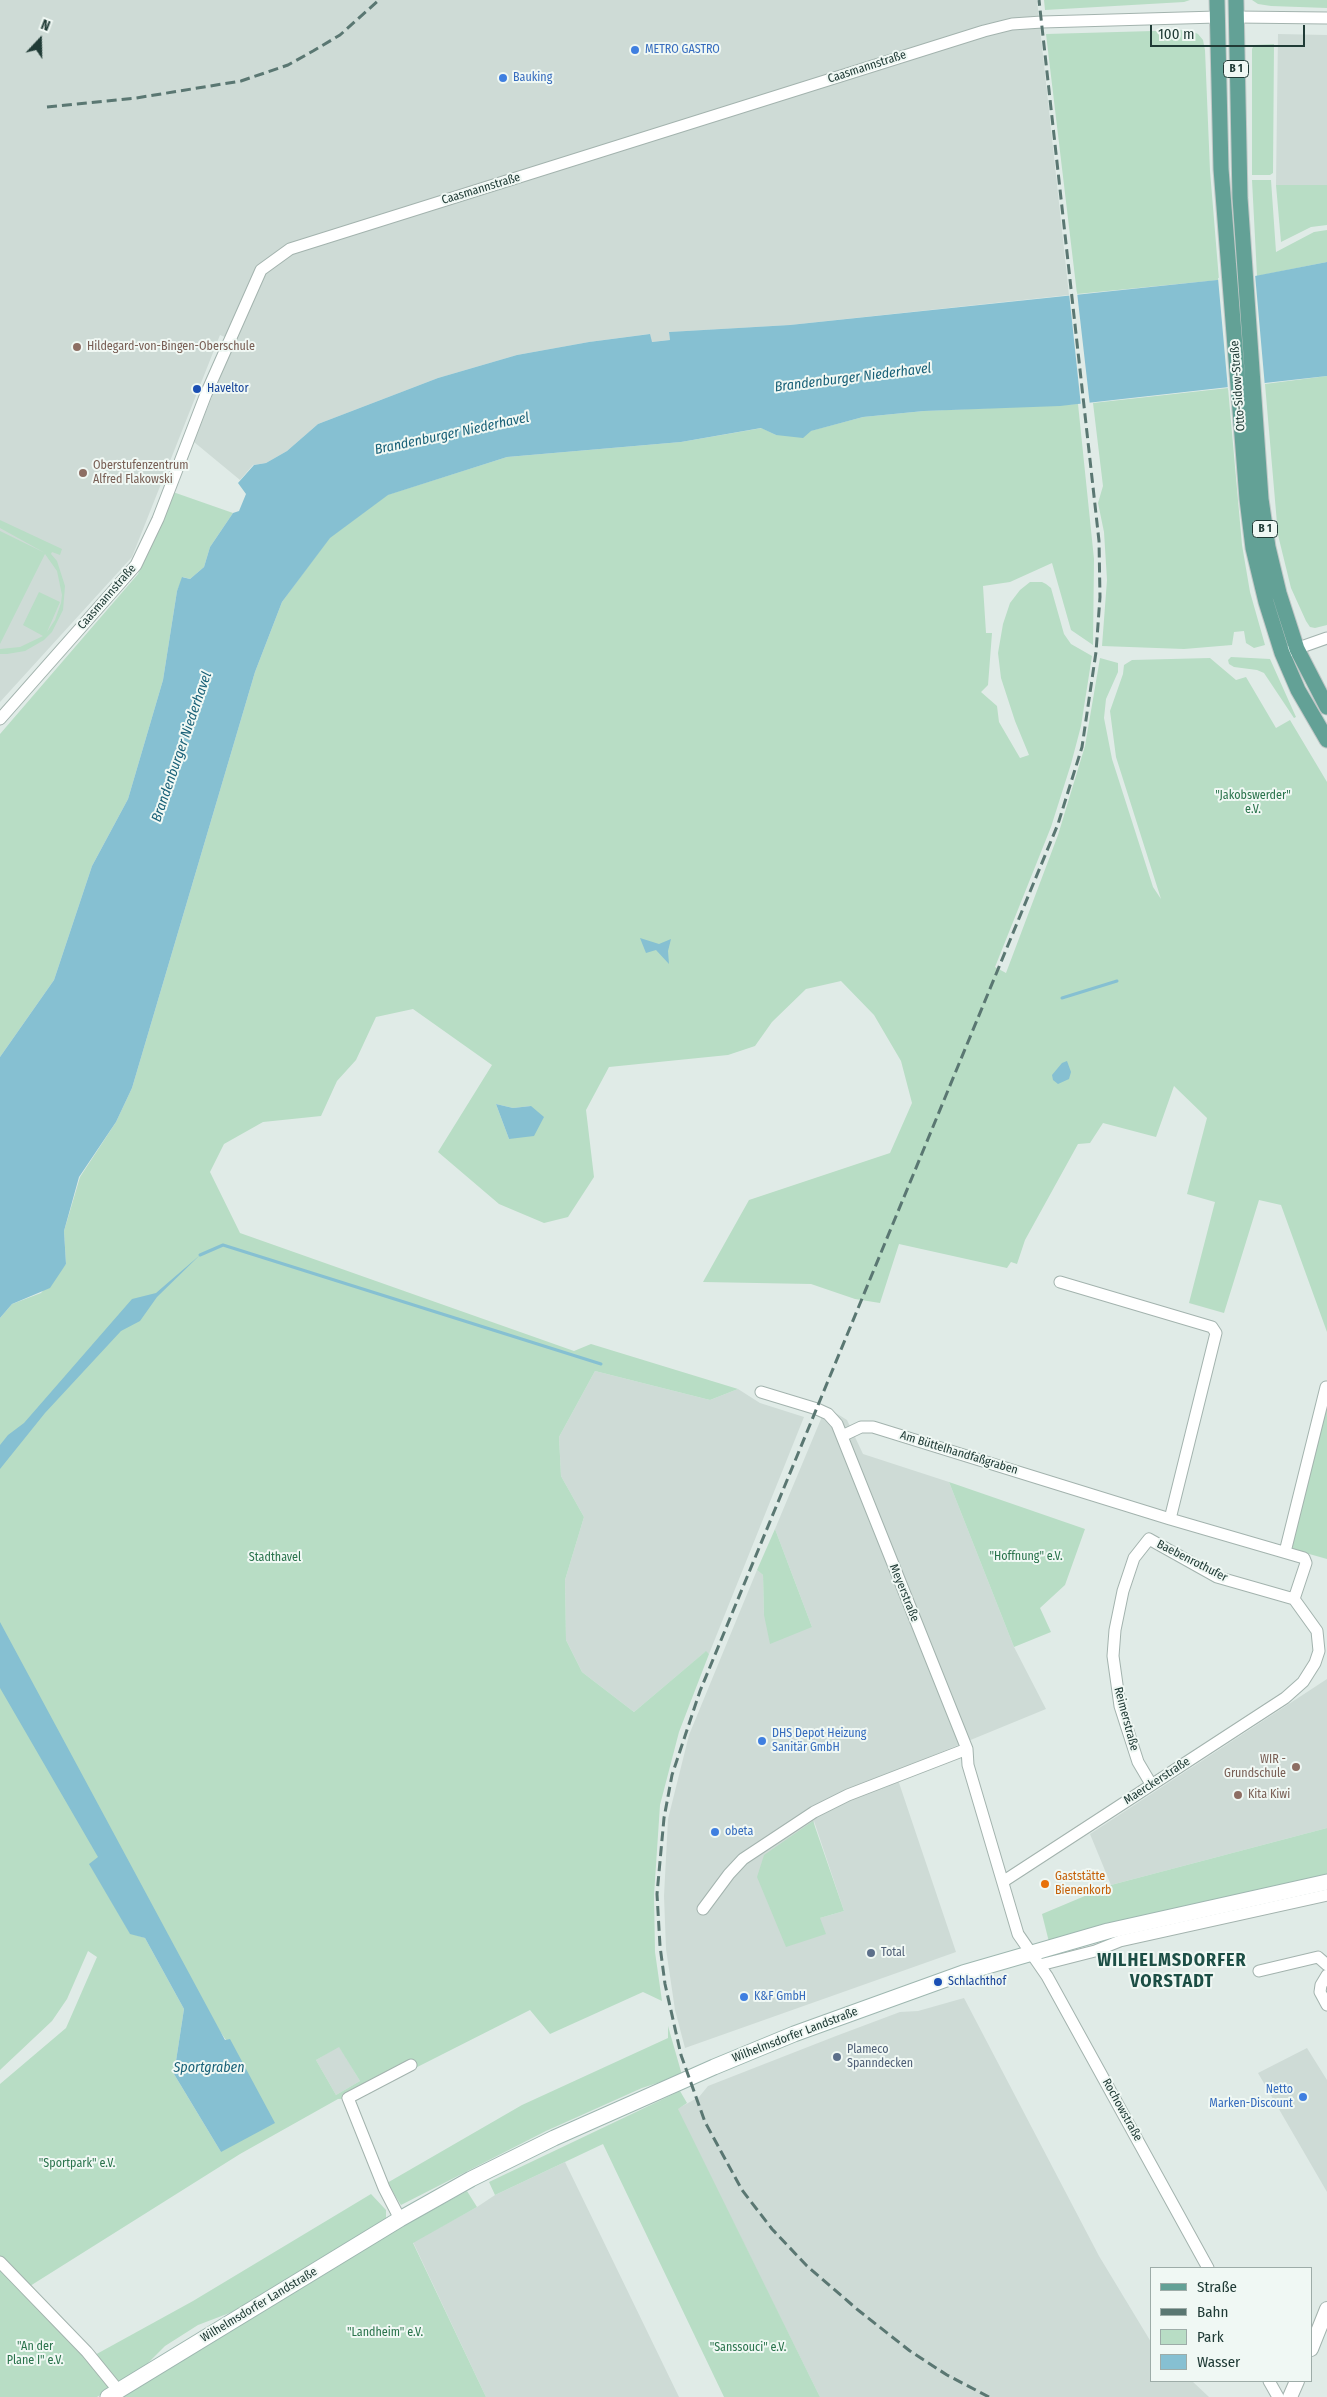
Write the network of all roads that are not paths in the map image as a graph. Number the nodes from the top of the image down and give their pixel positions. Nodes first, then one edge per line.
1 (1217, 0) edge
2 (1236, 0) edge
3 (1218, 17) junction
4 (1236, 17) junction
5 (1327, 18) edge
6 (1236, 256) junction
7 (1247, 405) junction
8 (1327, 638) edge
9 (1298, 649) junction
10 (1282, 653) junction
11 (1327, 707) edge
12 (0, 719) edge
13 (1327, 740) edge
14 (1060, 1282) dead end
15 (1326, 1387) dead end
16 (761, 1392) dead end
17 (842, 1436) junction
18 (1170, 1519) junction
19 (1150, 1540) joint
20 (1285, 1552) junction
21 (1294, 1599) junction
22 (967, 1749) junction
23 (1151, 1784) junction
24 (1004, 1881) junction
25 (1323, 1892) edge
26 (703, 1909) dead end
27 (1035, 1960) junction
28 (1327, 1965) edge
29 (1259, 1971) dead end
30 (1327, 1976) edge
31 (1327, 2005) edge
32 (411, 2065) dead end
33 (400, 2219) junction
34 (0, 2262) edge
35 (1207, 2267) edge
36 (1327, 2309) edge
37 (1312, 2346) edge
38 (1270, 2382) edge
39 (1297, 2382) edge
40 (113, 2394) edge
41 (1278, 2397) edge
42 (1290, 2397) edge

1 - 3 main road, B 1
2 - 4 main road, B 1
3 - 4 main road
3 - 6 main road, Otto-Sidow-Straße / B 1
3 - 12 street, Caasmannstraße
4 - 5 street
4 - 6 main road, Otto-Sidow-Straße / B 1
6 - 7 main road, Otto-Sidow-Straße / B 1
7 - 9 main road, Otto-Sidow-Straße / B 1
7 - 10 main road, Otto-Sidow-Straße / B 1
8 - 9 street
9 - 10 street
9 - 11 main road, Otto-Sidow-Straße / B 1
10 - 13 main road, Otto-Sidow-Straße / B 1
14 - 18 street
15 - 20 street
16 - 17 street
17 - 18 street, Am Büttelhandfaßgraben
17 - 22 street, Meyerstraße
18 - 20 street, Am Büttelhandfaßgraben
19 - 21 street, Baebenrothufer
19 - 23 street, Reimerstraße
20 - 21 street, Am Büttelhandfaßgraben
21 - 23 street, Maerckerstraße
22 - 24 street, Meyerstraße
22 - 26 street
23 - 24 street, Maerckerstraße
24 - 27 street, Meyerstraße
25 - 27 main road, Wilhelmsdorfer Landstraße
27 - 33 main road, Wilhelmsdorfer Landstraße
27 - 35 street, Rochowstraße
28 - 29 street
30 - 31 street
32 - 33 street
33 - 40 main road, Wilhelmsdorfer Landstraße
34 - 40 street, Wilhelmsdorfer Landstraße
36 - 37 street
38 - 41 street
39 - 42 street

